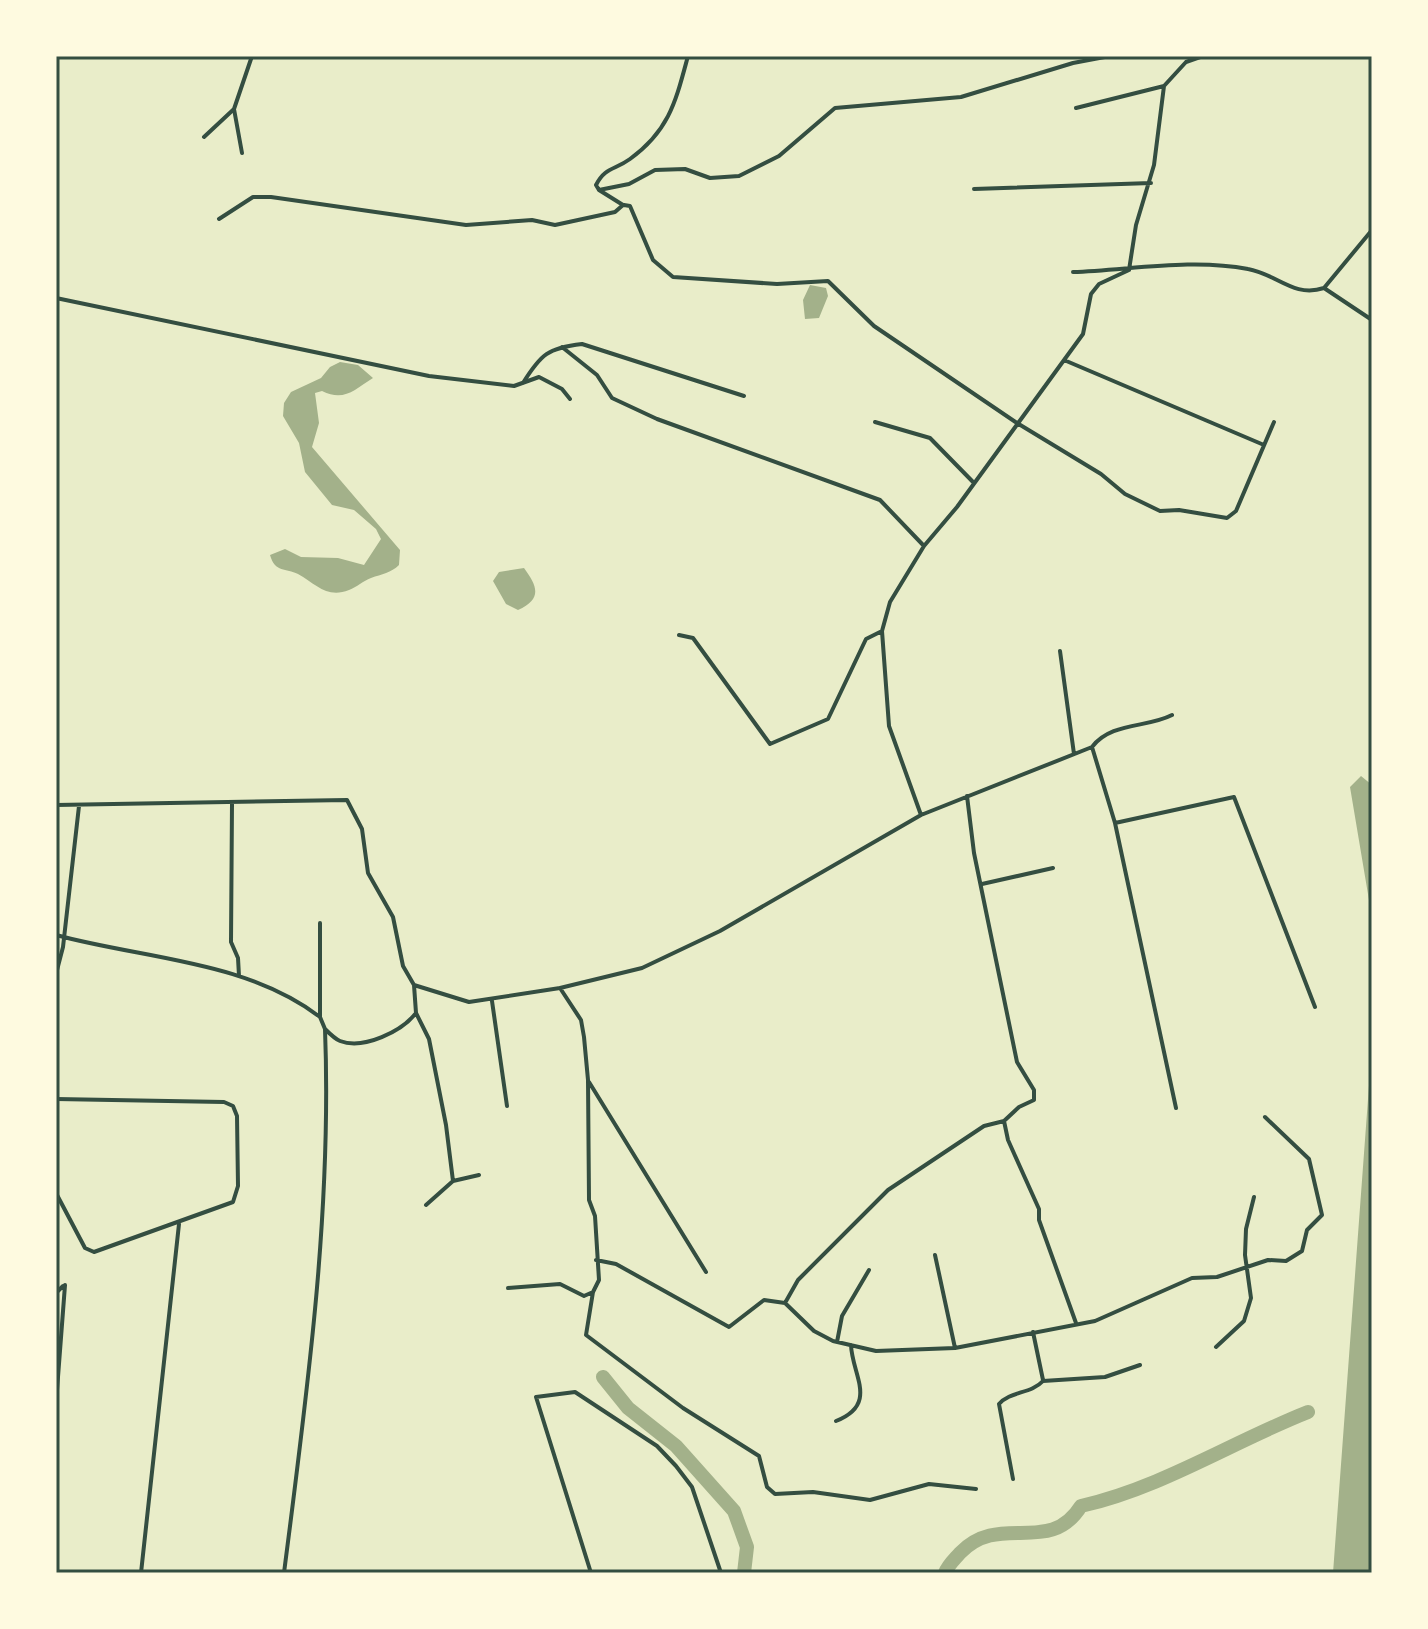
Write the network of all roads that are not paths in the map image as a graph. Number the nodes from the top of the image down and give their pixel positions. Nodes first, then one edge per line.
1 (252, 56) edge
2 (688, 56) edge
3 (1110, 56) edge
4 (1203, 56) edge
5 (1184, 58) edge
6 (1164, 86) junction
7 (1076, 108) dead end
8 (234, 109) junction
9 (204, 137) dead end
10 (242, 153) dead end
11 (1151, 183) junction
12 (974, 189) dead end
13 (599, 190) junction
14 (623, 205) junction
15 (219, 219) dead end
16 (1372, 230) edge
17 (1129, 270) junction
18 (1073, 272) dead end
19 (1324, 288) junction
20 (56, 298) edge
21 (1372, 320) edge
22 (562, 347) junction
23 (1064, 360) junction
24 (523, 383) junction
25 (744, 396) dead end
26 (570, 399) dead end
27 (875, 422) dead end
28 (1274, 422) dead end
29 (1017, 423) junction
30 (1265, 446) junction
31 (974, 483) junction
32 (924, 546) junction
33 (882, 631) junction
34 (679, 635) dead end
35 (1060, 651) dead end
36 (1172, 715) dead end
37 (1092, 747) junction
38 (1074, 754) junction
39 (967, 796) junction
40 (232, 803) junction
41 (56, 805) edge
42 (79, 806) junction
43 (921, 815) junction
44 (1115, 823) junction
45 (1053, 868) dead end
46 (982, 884) junction
47 (320, 923) dead end
48 (59, 936) edge
49 (56, 974) edge
50 (239, 976) junction
51 (414, 985) junction
52 (560, 988) junction
53 (492, 1001) junction
54 (1315, 1007) dead end
55 (416, 1013) junction
56 (320, 1017) junction
57 (325, 1029) junction
58 (588, 1080) junction
59 (56, 1099) edge
60 (507, 1106) dead end
61 (1176, 1108) dead end
62 (1265, 1117) dead end
63 (1004, 1121) junction
64 (479, 1175) dead end
65 (453, 1181) junction
66 (56, 1193) edge
67 (1254, 1197) dead end
68 (426, 1205) dead end
69 (179, 1224) junction
70 (935, 1255) dead end
71 (596, 1260) junction
72 (1247, 1269) junction
73 (869, 1270) dead end
74 (706, 1272) dead end
75 (508, 1288) dead end
76 (593, 1292) junction
77 (56, 1293) edge
78 (785, 1303) junction
79 (1076, 1323) junction
80 (1033, 1332) junction
81 (837, 1342) junction
82 (851, 1345) junction
83 (1216, 1347) dead end
84 (955, 1348) junction
85 (1140, 1365) dead end
86 (1043, 1381) junction
87 (56, 1403) edge
88 (836, 1421) dead end
89 (1013, 1479) dead end
90 (976, 1489) dead end
91 (141, 1573) edge
92 (284, 1573) edge
93 (591, 1573) edge
94 (721, 1573) edge

1 - 8 street
2 - 13 street
3 - 13 street
4 - 5 street
5 - 6 street
6 - 7 street
6 - 11 street
8 - 9 street
8 - 10 street
11 - 12 street
11 - 17 street
13 - 14 street
14 - 15 street
14 - 29 street
16 - 19 street
17 - 18 street
17 - 19 street
17 - 23 street
19 - 21 street
20 - 24 street
22 - 24 street
22 - 25 street
22 - 32 street
23 - 29 street
23 - 30 street
24 - 26 street
27 - 31 street
28 - 30 street
29 - 30 street
29 - 31 street
31 - 32 street
32 - 33 street
33 - 34 street
33 - 43 street
35 - 38 street
36 - 37 street
37 - 38 street
37 - 44 street
38 - 39 street
39 - 43 street
39 - 46 street
40 - 42 street
40 - 50 street
40 - 51 street
41 - 42 street
42 - 48 street
43 - 52 street
44 - 54 street
44 - 61 street
45 - 46 street
46 - 63 street
47 - 56 street
48 - 49 street
48 - 50 street
50 - 56 street
51 - 53 street
51 - 55 street
52 - 53 street
52 - 58 street
53 - 60 street
55 - 57 street
55 - 65 street
56 - 57 street
57 - 92 street
58 - 71 street
58 - 74 street
59 - 69 street
62 - 72 street
63 - 78 street
63 - 79 street
64 - 65 street
65 - 68 street
66 - 69 street
67 - 72 street
69 - 91 street
70 - 84 street
71 - 76 street
71 - 78 street
72 - 79 street
72 - 83 street
73 - 81 street
75 - 76 street
76 - 90 street
77 - 87 street
78 - 81 street
79 - 80 street
80 - 84 street
80 - 86 street
81 - 82 street
82 - 84 street
82 - 88 street
85 - 86 street
86 - 89 street
93 - 94 street

